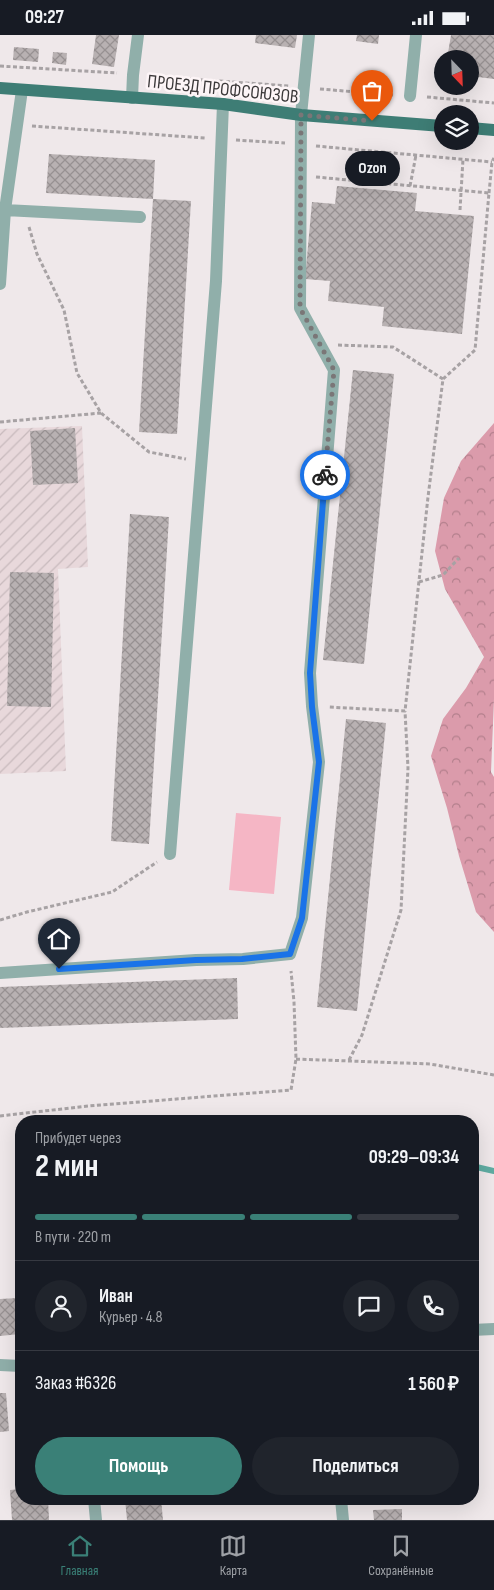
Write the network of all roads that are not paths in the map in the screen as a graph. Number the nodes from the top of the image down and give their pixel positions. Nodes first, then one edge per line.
1 (138, 35) edge
2 (309, 35) edge
3 (416, 35) edge
4 (0, 88) edge
5 (22, 90) junction
6 (410, 96) road end
7 (132, 98) junction
8 (222, 104) junction
9 (301, 115) junction
10 (434, 125) edge
11 (479, 129) edge
12 (494, 130) edge
13 (5, 210) junction
14 (140, 217) dead end
15 (0, 284) edge
16 (170, 854) road end
17 (0, 973) edge
18 (494, 1329) edge
19 (479, 1330) edge
20 (0, 1365) edge
21 (15, 1366) edge
22 (95, 1505) edge
23 (342, 1505) edge
24 (96, 1520) edge
25 (344, 1520) edge

1 - 7 street
2 - 9 street
3 - 6 street
4 - 5 main road, ПРОЕЗД ПРОФСОЮЗОВ
5 - 7 main road, ПРОЕЗД ПРОФСОЮЗОВ
5 - 13 street
7 - 8 main road, ПРОЕЗД ПРОФСОЮЗОВ
8 - 9 main road, ПРОЕЗД ПРОФСОЮЗОВ
8 - 16 street
9 - 10 main road, ПРОЕЗД ПРОФСОЮЗОВ
9 - 17 street
11 - 12 main road
13 - 14 street
13 - 15 street
18 - 19 street
20 - 21 street
22 - 24 street
23 - 25 street

